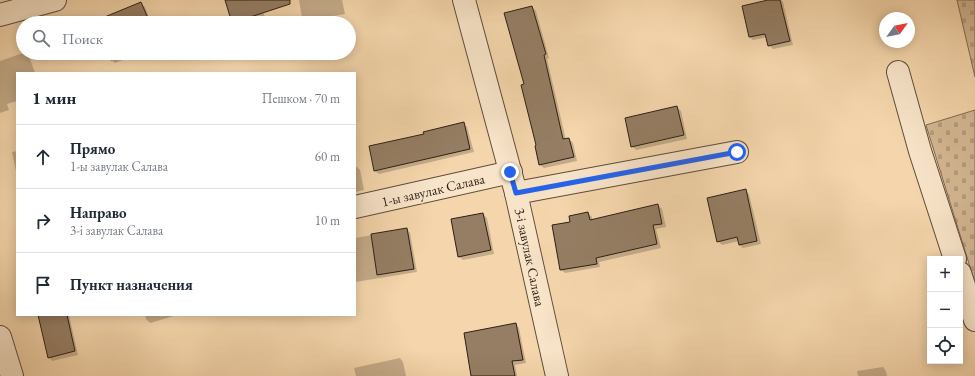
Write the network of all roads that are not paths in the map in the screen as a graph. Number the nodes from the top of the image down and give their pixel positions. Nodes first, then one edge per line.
1 (55, 0) edge
2 (464, 0) edge
3 (0, 15) edge
4 (898, 72) dead end
5 (737, 152) dead end
6 (510, 172) junction
7 (516, 193) junction
8 (356, 207) edge
9 (954, 256) edge
10 (963, 282) edge
11 (975, 320) edge
12 (0, 337) edge
13 (12, 376) edge
14 (557, 376) edge

1 - 3 street
2 - 6 street, 3-і завулак Салава
4 - 9 street
5 - 7 street
6 - 7 street, 3-і завулак Салава
6 - 8 street, 1-ы завулак Салава
7 - 14 street, 3-і завулак Салава
10 - 11 street
12 - 13 street

